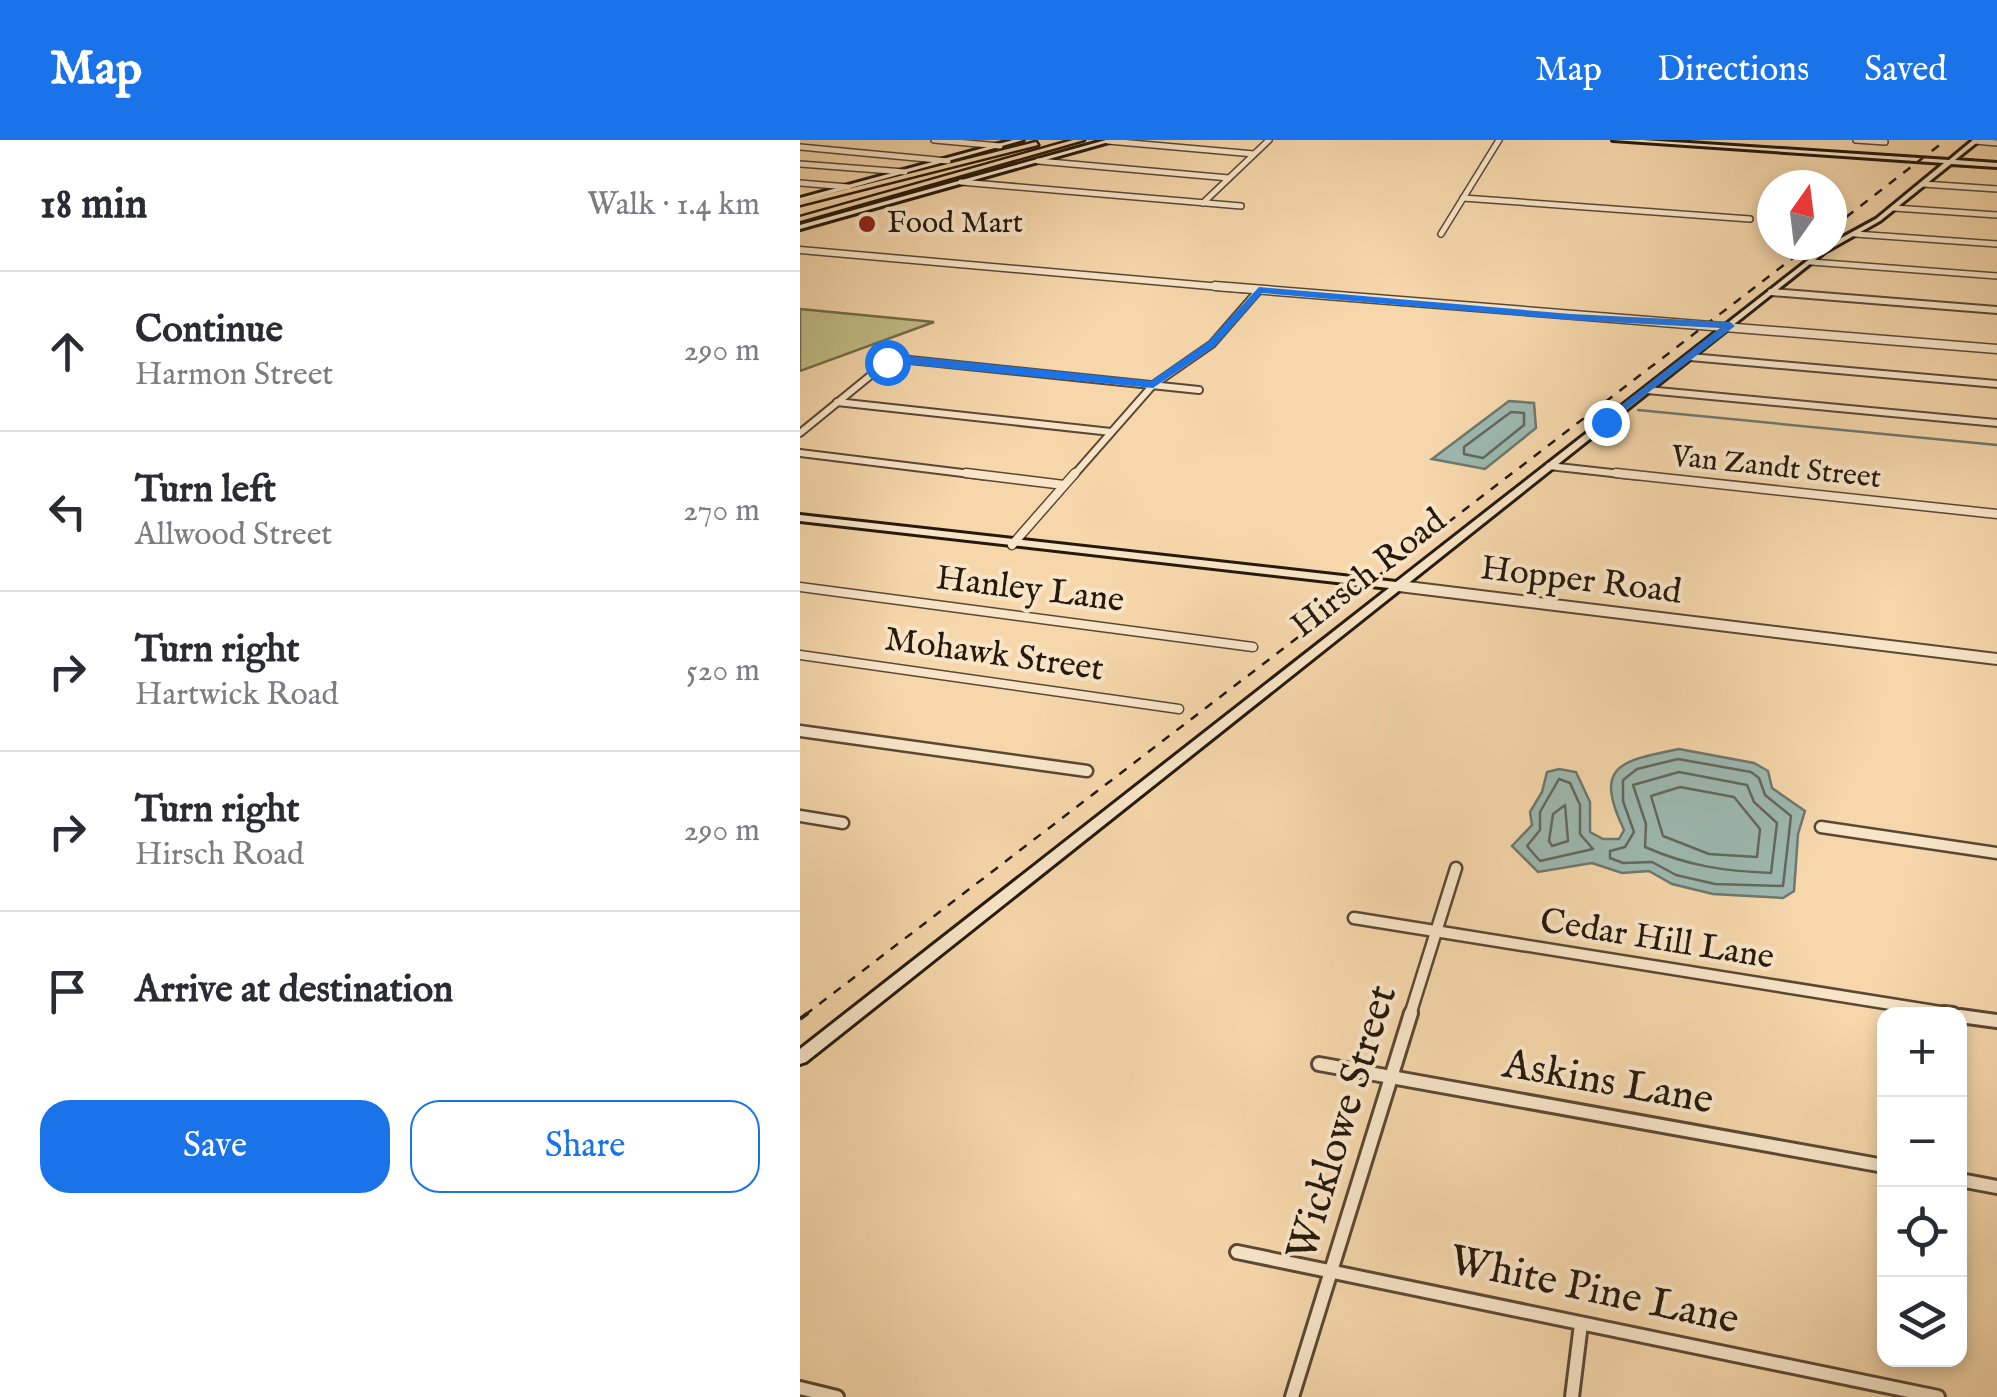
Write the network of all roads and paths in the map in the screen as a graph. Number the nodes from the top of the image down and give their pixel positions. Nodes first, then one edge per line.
1 (934, 140) edge
2 (1020, 140) edge
3 (1051, 140) edge
4 (1068, 140) edge
5 (1081, 140) edge
6 (1200, 140) edge
7 (1268, 140) edge
8 (1499, 140) edge
9 (1616, 140) edge
10 (1856, 140) edge
11 (1110, 141) edge
12 (1886, 141) edge
13 (1976, 141) edge
14 (1997, 142) edge
15 (1702, 143) edge
16 (1000, 146) junction
17 (800, 147) edge
18 (1189, 150) junction
19 (1254, 154) junction
20 (1024, 156) junction
21 (1870, 157) junction
22 (948, 161) junction
23 (1038, 161) junction
24 (1950, 162) junction
25 (800, 164) edge
26 (1997, 165) edge
27 (905, 172) junction
28 (1229, 178) junction
29 (961, 182) junction
30 (800, 183) edge
31 (1923, 184) junction
32 (848, 187) junction
33 (1997, 190) edge
34 (1464, 198) junction
35 (1202, 203) junction
36 (1241, 206) dead end
37 (1894, 208) junction
38 (800, 209) edge
39 (1997, 216) edge
40 (1750, 219) dead end
41 (819, 222) junction
42 (800, 227) edge
43 (1441, 234) dead end
44 (1855, 234) junction
45 (1997, 244) edge
46 (800, 250) edge
47 (1811, 262) junction
48 (1997, 276) edge
49 (1259, 290) junction
50 (1771, 292) junction
51 (1997, 310) edge
52 (1730, 326) junction
53 (1997, 349) edge
54 (1690, 356) junction
55 (1997, 384) edge
56 (1153, 385) junction
57 (1199, 390) dead end
58 (1647, 390) junction
59 (837, 402) junction
60 (1997, 422) edge
61 (1111, 432) junction
62 (800, 433) edge
63 (800, 453) edge
64 (1549, 466) junction
65 (1064, 485) junction
66 (1997, 514) edge
67 (800, 518) edge
68 (1012, 545) junction
69 (1399, 586) junction
70 (800, 587) edge
71 (1254, 647) dead end
72 (800, 656) edge
73 (1997, 660) edge
74 (1180, 709) dead end
75 (800, 731) edge
76 (1087, 771) dead end
77 (800, 816) edge
78 (843, 823) dead end
79 (1821, 827) dead end
80 (1997, 853) edge
81 (1456, 868) dead end
82 (1354, 918) dead end
83 (1436, 933) junction
84 (1905, 1007) edge
85 (1967, 1017) edge
86 (1997, 1022) edge
87 (800, 1058) edge
88 (1319, 1064) dead end
89 (1390, 1076) junction
90 (1877, 1165) edge
91 (1967, 1181) edge
92 (1997, 1187) edge
93 (1237, 1252) dead end
94 (1331, 1273) junction
95 (1582, 1324) junction
96 (800, 1388) edge
97 (1872, 1391) edge
98 (837, 1397) edge
99 (1292, 1397) edge
100 (1572, 1397) edge
101 (1938, 1397) edge

1 - 16 street
2 - 16 main road
3 - 38 highway
4 - 38 highway
5 - 20 highway
6 - 18 street
7 - 19 street
8 - 34 street
9 - 15 main road
10 - 12 street
11 - 18 street
11 - 23 main road
12 - 21 street
13 - 14 street
13 - 24 main road, Hirsch Road
15 - 21 main road
16 - 22 main road
17 - 22 street
18 - 19 street
19 - 28 street
20 - 38 highway
20 - 41 highway
21 - 24 main road
22 - 27 main road
23 - 28 street
23 - 29 main road
24 - 26 main road
24 - 31 main road, Hirsch Road
25 - 27 street
27 - 32 main road
28 - 35 street
29 - 35 street
29 - 41 main road
30 - 32 street
31 - 33 street
31 - 37 main road, Hirsch Road
32 - 38 main road
34 - 40 street
34 - 43 street
35 - 36 street
37 - 39 street
37 - 44 main road, Hirsch Road
41 - 42 main road
44 - 45 street
44 - 47 main road, Hirsch Road
46 - 49 street
47 - 48 street
47 - 50 main road, Hirsch Road
49 - 52 street
49 - 56 street
50 - 51 street
50 - 52 main road, Hirsch Road
52 - 53 street
52 - 54 main road, Hirsch Road
54 - 55 street
54 - 58 main road, Hirsch Road
56 - 57 street
56 - 59 street
56 - 61 street
58 - 60 street
58 - 64 main road, Hirsch Road
59 - 61 street
59 - 62 street
61 - 65 street
63 - 65 street
64 - 66 street, Van Zandt Street
64 - 69 main road, Hirsch Road
65 - 68 street
67 - 68 main road, Hopper Road
68 - 69 main road, Hopper Road
69 - 73 street, Hopper Road
69 - 87 main road, Hirsch Road
70 - 71 street, Hanley Lane
72 - 74 street, Mohawk Street
75 - 76 street
77 - 78 street
79 - 80 street
81 - 83 street, Wicklowe Street
82 - 83 street, Cedar Hill Lane
83 - 84 street, Cedar Hill Lane
83 - 89 street, Wicklowe Street
85 - 86 street, Cedar Hill Lane
88 - 89 street, Askins Lane
89 - 90 street, Askins Lane
89 - 94 street, Wicklowe Street
91 - 92 street
93 - 94 street, White Pine Lane
94 - 95 street, White Pine Lane
94 - 99 street, Wicklowe Street
95 - 97 street, White Pine Lane
95 - 100 street
96 - 98 street
97 - 101 street, White Pine Lane

